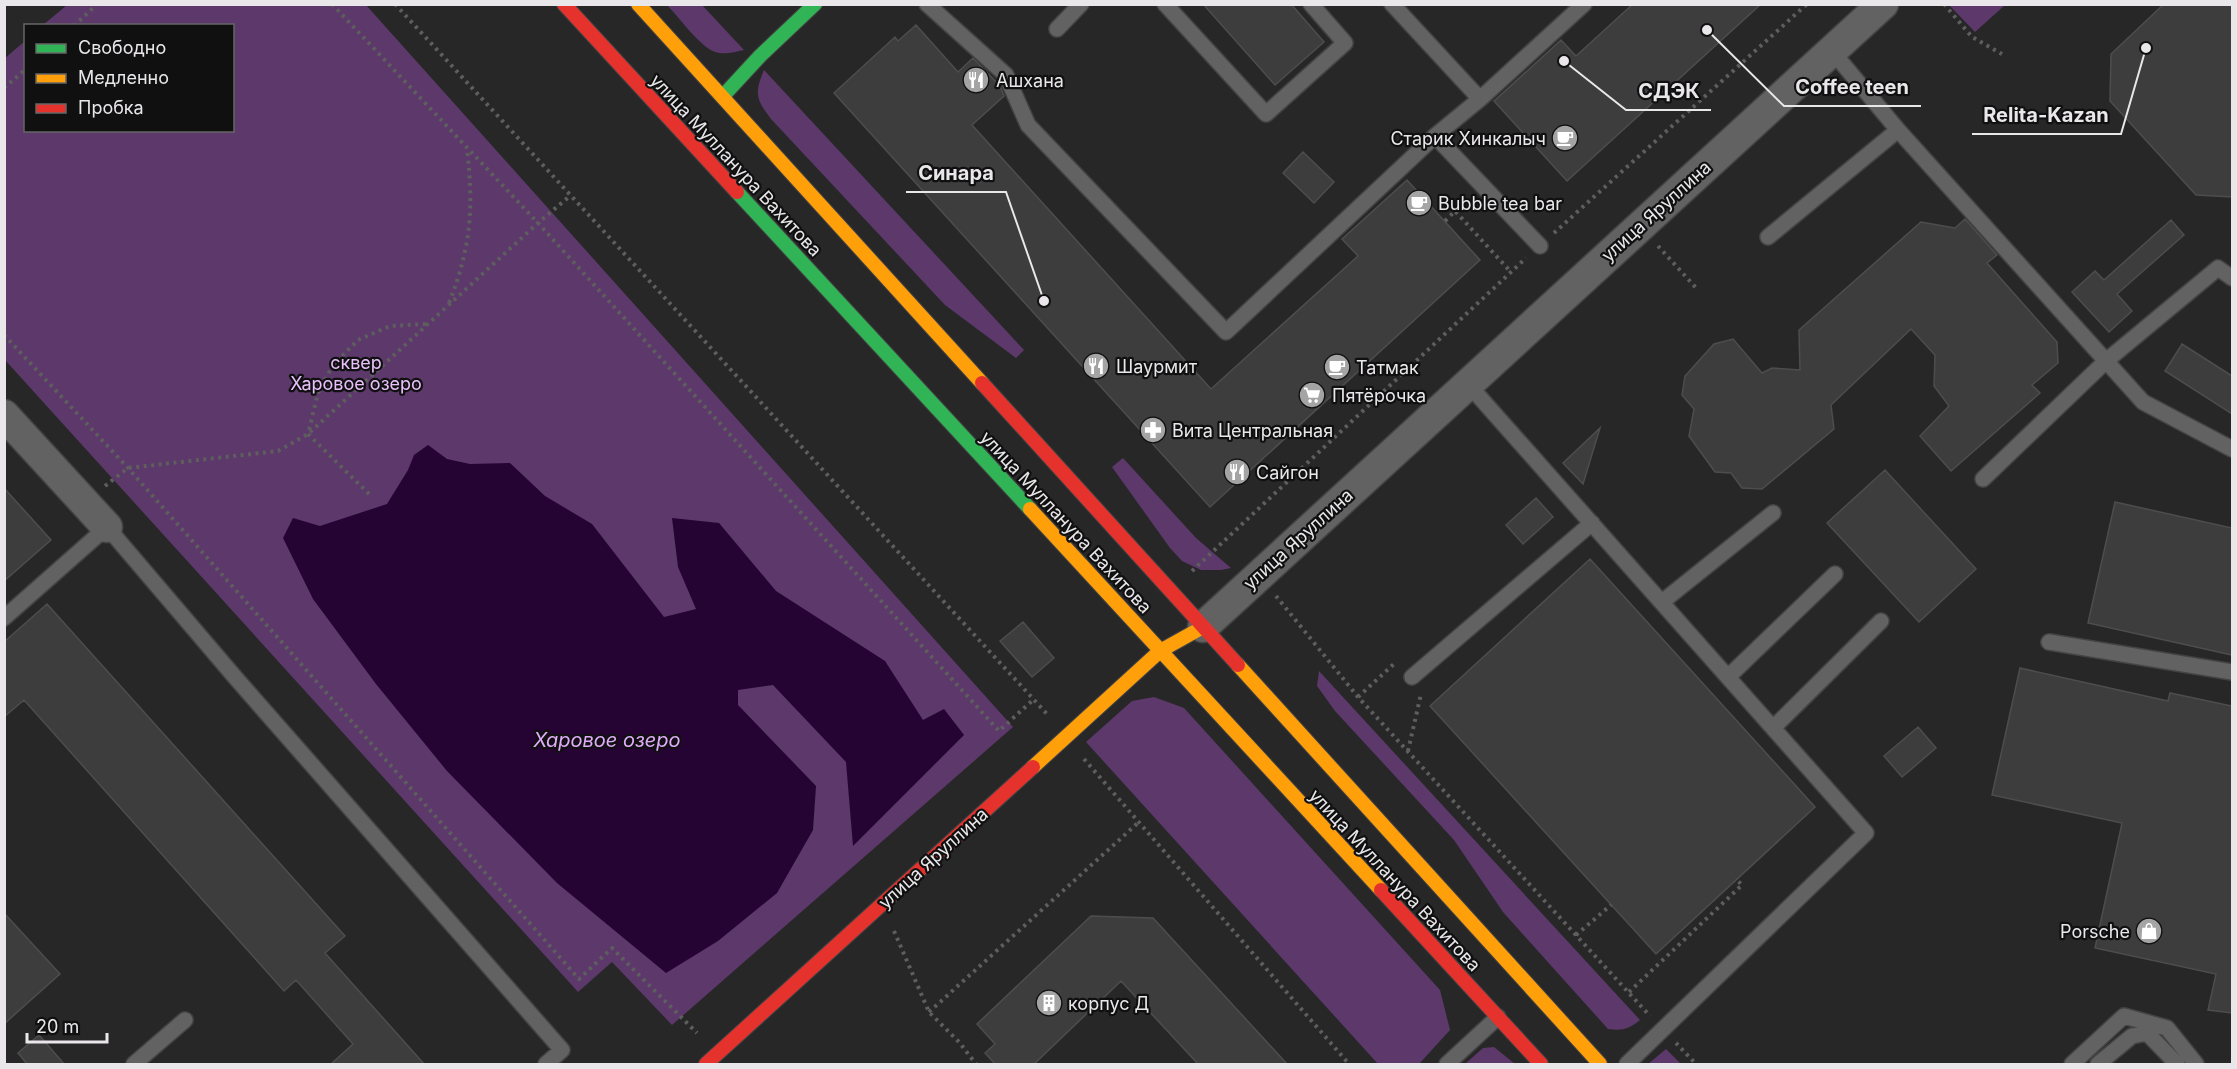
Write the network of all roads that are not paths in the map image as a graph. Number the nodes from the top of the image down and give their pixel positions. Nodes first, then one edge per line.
1 (564, 4) edge
2 (638, 4) edge
3 (814, 4) edge
4 (927, 4) edge
5 (1081, 4) edge
6 (1165, 4) edge
7 (1311, 4) edge
8 (1392, 4) edge
9 (1584, 4) edge
10 (1883, 4) edge
11 (1057, 29) dead end
12 (1832, 51) junction
13 (723, 96) junction
14 (1480, 99) junction
15 (1898, 130) junction
16 (1435, 136) junction
17 (1768, 237) dead end
18 (1540, 246) road end
19 (2232, 278) edge
20 (2106, 361) junction
21 (1468, 384) junction
22 (4, 415) edge
23 (2232, 449) edge
24 (1983, 479) dead end
25 (1773, 513) dead end
26 (1592, 523) junction
27 (107, 527) junction
28 (1835, 574) dead end
29 (1662, 602) junction
30 (4, 618) edge
31 (1881, 621) dead end
32 (1203, 627) junction
33 (2049, 642) dead end
34 (1160, 651) junction
35 (2232, 672) edge
36 (1412, 677) dead end
37 (1728, 677) junction
38 (1773, 728) junction
39 (1498, 1017) junction
40 (185, 1020) dead end
41 (134, 1065) edge
42 (546, 1065) edge
43 (706, 1065) edge
44 (1447, 1065) edge
45 (1541, 1065) edge
46 (1600, 1065) edge
47 (1627, 1065) edge
48 (2072, 1065) edge
49 (2098, 1065) edge
50 (2177, 1065) edge
51 (2196, 1065) edge

1 - 34 main road, улица Мулланура Вахитова
2 - 13 main road, улица Мулланура Вахитова
3 - 13 main road
4 - 16 lane
5 - 11 lane
6 - 7 lane
8 - 14 lane
9 - 14 lane
10 - 12 street, улица Яруллина
12 - 15 lane
12 - 21 street, улица Яруллина
13 - 32 main road, улица Мулланура Вахитова
14 - 16 lane
15 - 17 lane
15 - 20 lane
16 - 18 lane
19 - 20 lane
20 - 23 lane
20 - 24 lane
21 - 26 lane
21 - 32 street, улица Яруллина
22 - 27 street
25 - 29 lane
26 - 29 lane
26 - 36 lane
27 - 30 lane
27 - 42 lane
28 - 37 lane
29 - 37 lane
31 - 38 lane
32 - 34 main road, улица Яруллина
32 - 46 main road, улица Мулланура Вахитова
33 - 35 lane
34 - 39 main road, улица Мулланура Вахитова
34 - 43 main road, улица Яруллина
37 - 38 lane
38 - 47 lane
39 - 44 lane
39 - 45 main road, улица Мулланура Вахитова
40 - 41 lane
48 - 51 lane
49 - 50 lane

